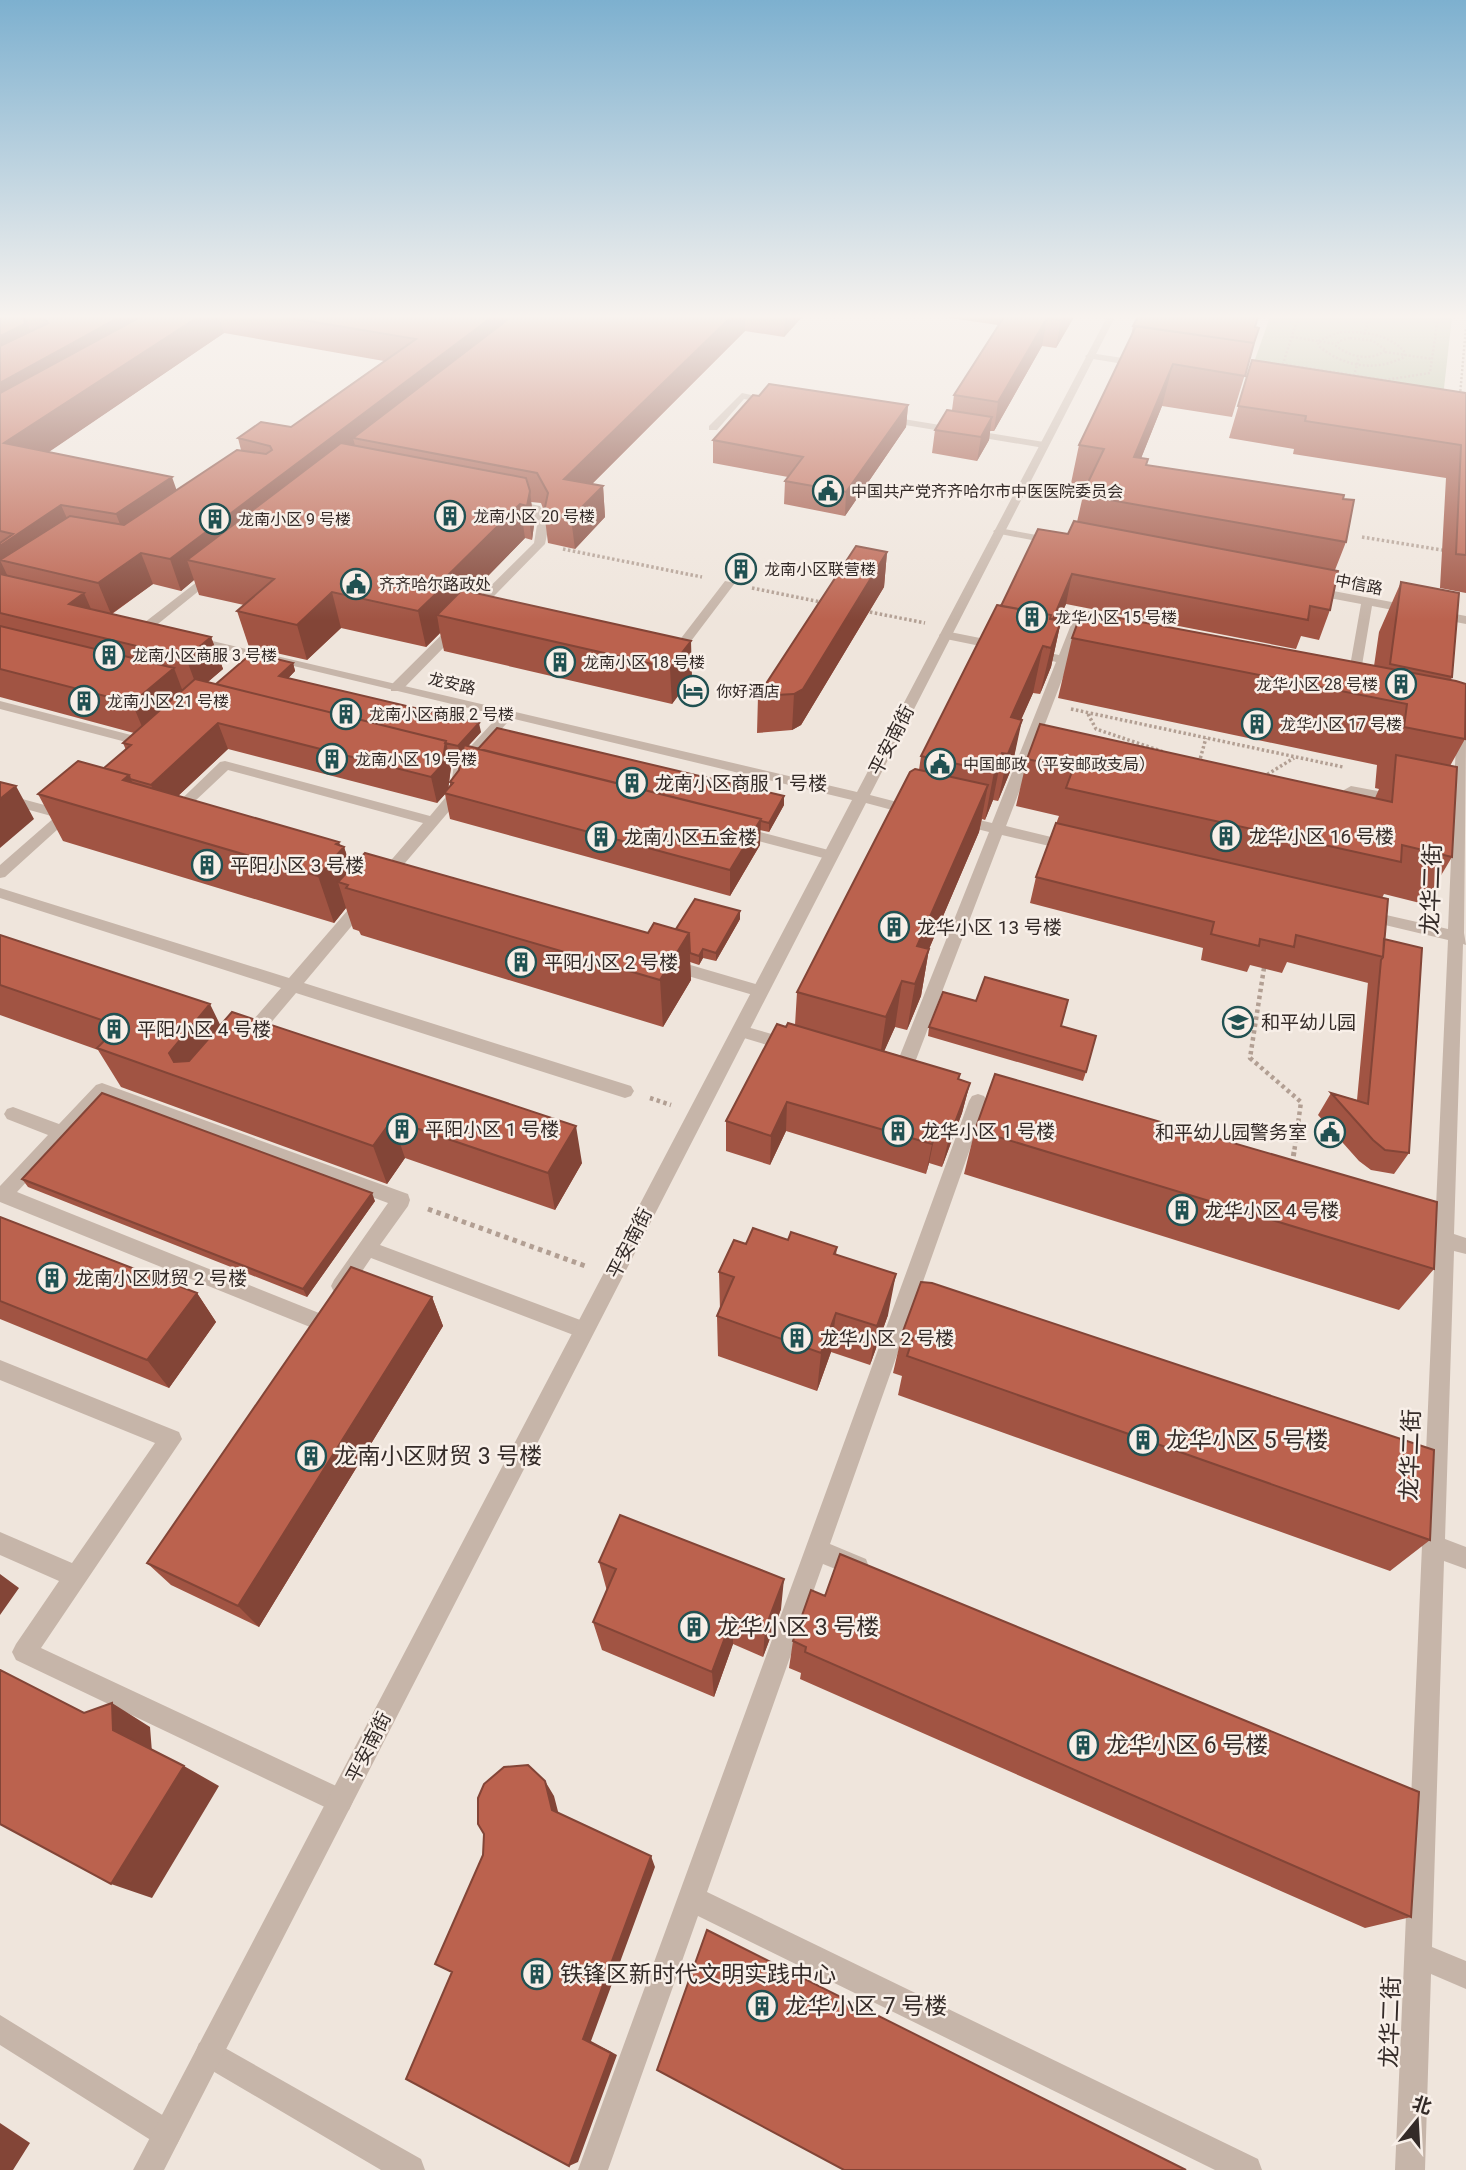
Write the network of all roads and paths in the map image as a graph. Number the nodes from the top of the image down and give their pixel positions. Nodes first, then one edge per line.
1 (722, 418) edge
2 (885, 418) edge
3 (1058, 418) edge
4 (713, 428) dead end
5 (1044, 445) junction
6 (497, 500) edge
7 (999, 531) junction
8 (1362, 537) dead end
9 (1067, 544) edge
10 (1452, 552) dead end
11 (229, 562) edge
12 (729, 583) dead end
13 (1299, 588) edge
14 (1367, 601) junction
15 (1082, 612) edge
16 (1466, 620) edge
17 (945, 635) junction
18 (661, 651) edge
19 (1063, 659) junction
20 (1104, 668) edge
21 (396, 688) junction
22 (1352, 691) edge
23 (1046, 704) junction
24 (0, 705) edge
25 (1088, 713) junction
26 (508, 715) junction
27 (1206, 738) junction
28 (1460, 742) edge
29 (148, 744) edge
30 (412, 750) edge
31 (1174, 755) edge
32 (1296, 757) junction
33 (1187, 759) edge
34 (464, 763) junction
35 (1347, 768) dead end
36 (490, 770) edge
37 (1251, 774) edge
38 (0, 797) edge
39 (861, 798) junction
40 (81, 803) edge
41 (1419, 805) edge
42 (912, 809) edge
43 (66, 816) junction
44 (948, 818) edge
45 (167, 819) edge
46 (432, 821) junction
47 (1334, 826) edge
48 (726, 828) edge
49 (997, 829) junction
50 (1092, 851) edge
51 (831, 855) junction
52 (1462, 856) edge
53 (0, 873) edge
54 (0, 892) edge
55 (1348, 911) edge
56 (1461, 938) edge
57 (655, 961) edge
58 (1264, 968) edge
59 (292, 986) junction
60 (760, 991) junction
61 (740, 1031) junction
62 (1459, 1048) edge
63 (803, 1050) edge
64 (235, 1054) edge
65 (900, 1079) edge
66 (625, 1091) joint
67 (978, 1101) dead end
68 (697, 1113) junction
69 (13, 1114) dead end
70 (62, 1133) junction
71 (1292, 1168) edge
72 (401, 1200) junction
73 (1418, 1232) edge
74 (1444, 1240) junction
75 (1466, 1246) edge
76 (367, 1248) junction
77 (613, 1276) junction
78 (907, 1296) junction
79 (934, 1305) edge
80 (317, 1321) junction
81 (584, 1330) junction
82 (302, 1344) edge
83 (0, 1370) edge
84 (1409, 1470) edge
85 (1436, 1479) junction
86 (0, 1543) edge
87 (1433, 1546) junction
88 (816, 1550) junction
89 (1466, 1558) edge
90 (881, 1576) edge
91 (76, 1577) junction
92 (1398, 1787) edge
93 (1424, 1797) junction
94 (340, 1801) junction
95 (691, 1898) junction
96 (1418, 1955) junction
97 (1466, 1975) edge
98 (0, 2029) edge
99 (209, 2053) junction
100 (167, 2134) junction
101 (148, 2170) edge
102 (410, 2170) edge
103 (593, 2170) edge
104 (1247, 2170) edge
105 (1410, 2170) edge

1 - 4 street
2 - 5 street
3 - 5 street, 平安南街
5 - 7 street, 平安南街
6 - 21 street
7 - 9 street
7 - 17 street, 平安南街
8 - 10 path
11 - 21 street, 龙安路
12 - 18 street
13 - 14 street, 中信路
14 - 16 street, 中信路
14 - 22 street
15 - 19 street
17 - 19 street
17 - 39 street, 平安南街
19 - 20 street
19 - 23 street
21 - 26 street, 龙安路
23 - 25 path
23 - 49 street
24 - 29 street
25 - 27 path
25 - 31 path
26 - 34 street
26 - 39 street, 龙安路
27 - 32 path
27 - 33 path
28 - 52 street, 龙华二街
30 - 34 street
32 - 35 path
32 - 37 path
34 - 36 street
34 - 46 street
38 - 43 street
39 - 42 street, 龙安路
39 - 51 street, 平安南街
40 - 43 street
41 - 47 street
43 - 53 street
44 - 49 street
45 - 46 street
46 - 59 street
48 - 51 street
49 - 50 street
49 - 65 street
51 - 60 street, 平安南街
52 - 56 street, 龙华二街
54 - 59 street
55 - 56 street
56 - 62 street, 龙华二街
57 - 60 street
58 - 71 path
59 - 64 street
59 - 66 street
60 - 61 street, 平安南街
61 - 63 street
61 - 68 street, 平安南街
62 - 74 street, 龙华二街
66 - 68 path
67 - 78 street
68 - 77 street, 平安南街
69 - 70 street
70 - 72 street
70 - 80 street
72 - 76 street
72 - 77 path
73 - 74 street
74 - 75 street
74 - 85 street, 龙华二街
76 - 80 street
76 - 81 street
77 - 81 street, 平安南街
78 - 79 street
78 - 88 street
80 - 82 street
81 - 94 street, 平安南街
83 - 91 street
84 - 85 street
85 - 87 street, 龙华二街
86 - 91 street
87 - 89 street
87 - 93 street, 龙华二街
88 - 90 street
88 - 95 street
91 - 94 street
92 - 93 street
93 - 96 street, 龙华二街
94 - 99 street, 平安南街
95 - 103 street
95 - 104 street
96 - 97 street
96 - 105 street, 龙华二街
98 - 100 street
99 - 100 street, 平安南街
99 - 102 street
100 - 101 street, 平安南街

